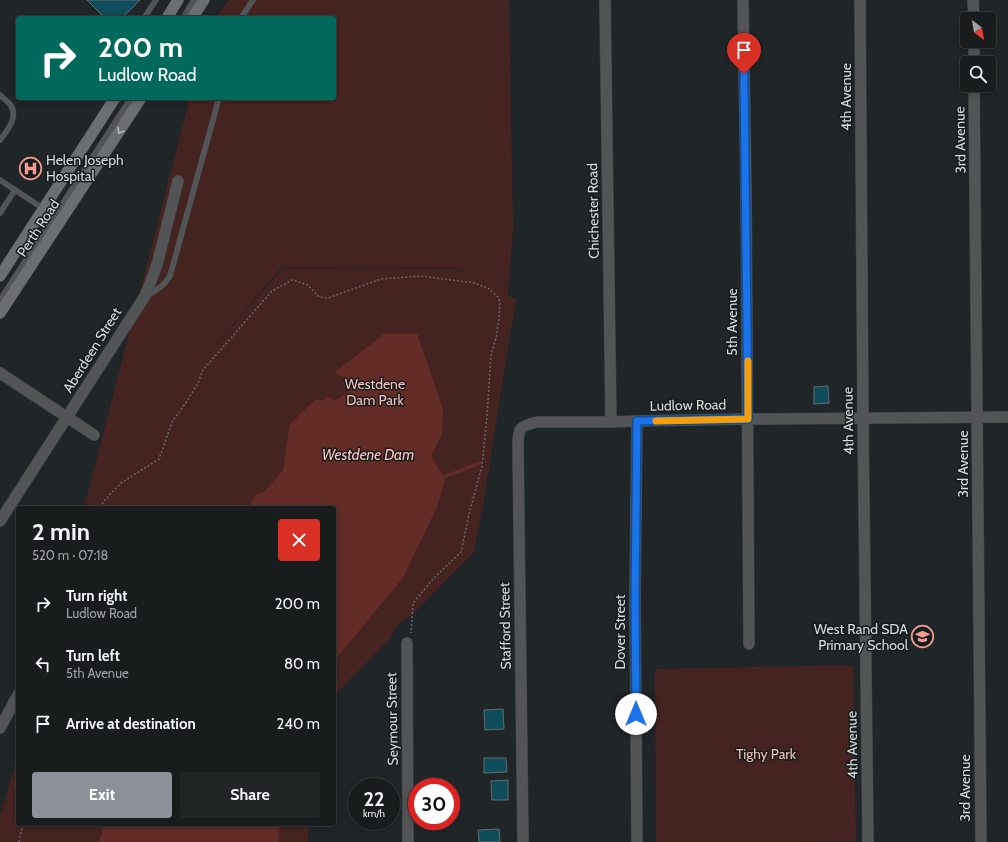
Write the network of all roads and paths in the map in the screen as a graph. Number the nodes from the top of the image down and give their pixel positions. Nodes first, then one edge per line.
1 (156, 0) edge
2 (178, 0) edge
3 (194, 0) edge
4 (204, 0) edge
5 (252, 0) edge
6 (605, 0) edge
7 (743, 0) edge
8 (860, 0) edge
9 (973, 0) edge
10 (974, 12) edge
11 (145, 16) edge
12 (168, 16) edge
13 (184, 16) edge
14 (193, 16) edge
15 (242, 16) edge
16 (974, 92) edge
17 (0, 95) edge
18 (114, 100) edge
19 (130, 100) edge
20 (140, 100) edge
21 (218, 100) edge
22 (1, 137) edge
23 (0, 180) edge
24 (178, 181) dead end
25 (16, 190) junction
26 (44, 209) junction
27 (0, 213) edge
28 (0, 276) edge
29 (145, 296) junction
30 (0, 300) edge
31 (0, 313) edge
32 (0, 373) edge
33 (978, 417) junction
34 (1008, 417) edge
35 (67, 418) junction
36 (863, 418) junction
37 (748, 419) junction
38 (637, 421) junction
39 (537, 422) joint
40 (611, 422) junction
41 (94, 435) dead end
42 (102, 506) edge
43 (0, 521) edge
44 (406, 643) joint
45 (749, 644) dead end
46 (16, 699) edge
47 (0, 728) edge
48 (23, 826) edge
49 (19, 842) edge
50 (408, 842) edge
51 (523, 842) edge
52 (637, 842) edge
53 (868, 842) edge
54 (981, 842) edge

1 - 11 lane
2 - 12 main road
3 - 13 lane
4 - 14 main road
5 - 15 lane
6 - 40 street, Chichester Road
7 - 37 street, 5th Avenue
8 - 36 street, 4th Avenue
9 - 10 street
16 - 33 street, 3rd Avenue
17 - 22 lane
18 - 26 main road, Perth Road
19 - 30 lane
20 -> 31 main road, Perth Road
21 - 29 lane
23 - 25 lane
24 - 29 street, Aberdeen Street
25 - 26 lane
25 - 27 lane
26 - 28 main road, Perth Road
29 - 35 street, Aberdeen Street
32 - 35 street
33 - 34 street, Ludlow Road
33 - 36 street, Ludlow Road
33 - 54 street, 3rd Avenue
35 - 41 street
35 - 43 street, Aberdeen Street
36 - 37 street, Ludlow Road
36 - 53 street, 4th Avenue
37 - 38 street, Ludlow Road
37 - 45 street, 5th Avenue
38 - 40 street, Ludlow Road
38 - 52 street, Dover Street
39 - 40 street, Ludlow Road
39 - 51 street, Stafford Street
42 - 44 path
44 - 50 street, Seymour Street
46 - 47 street
48 - 49 path

